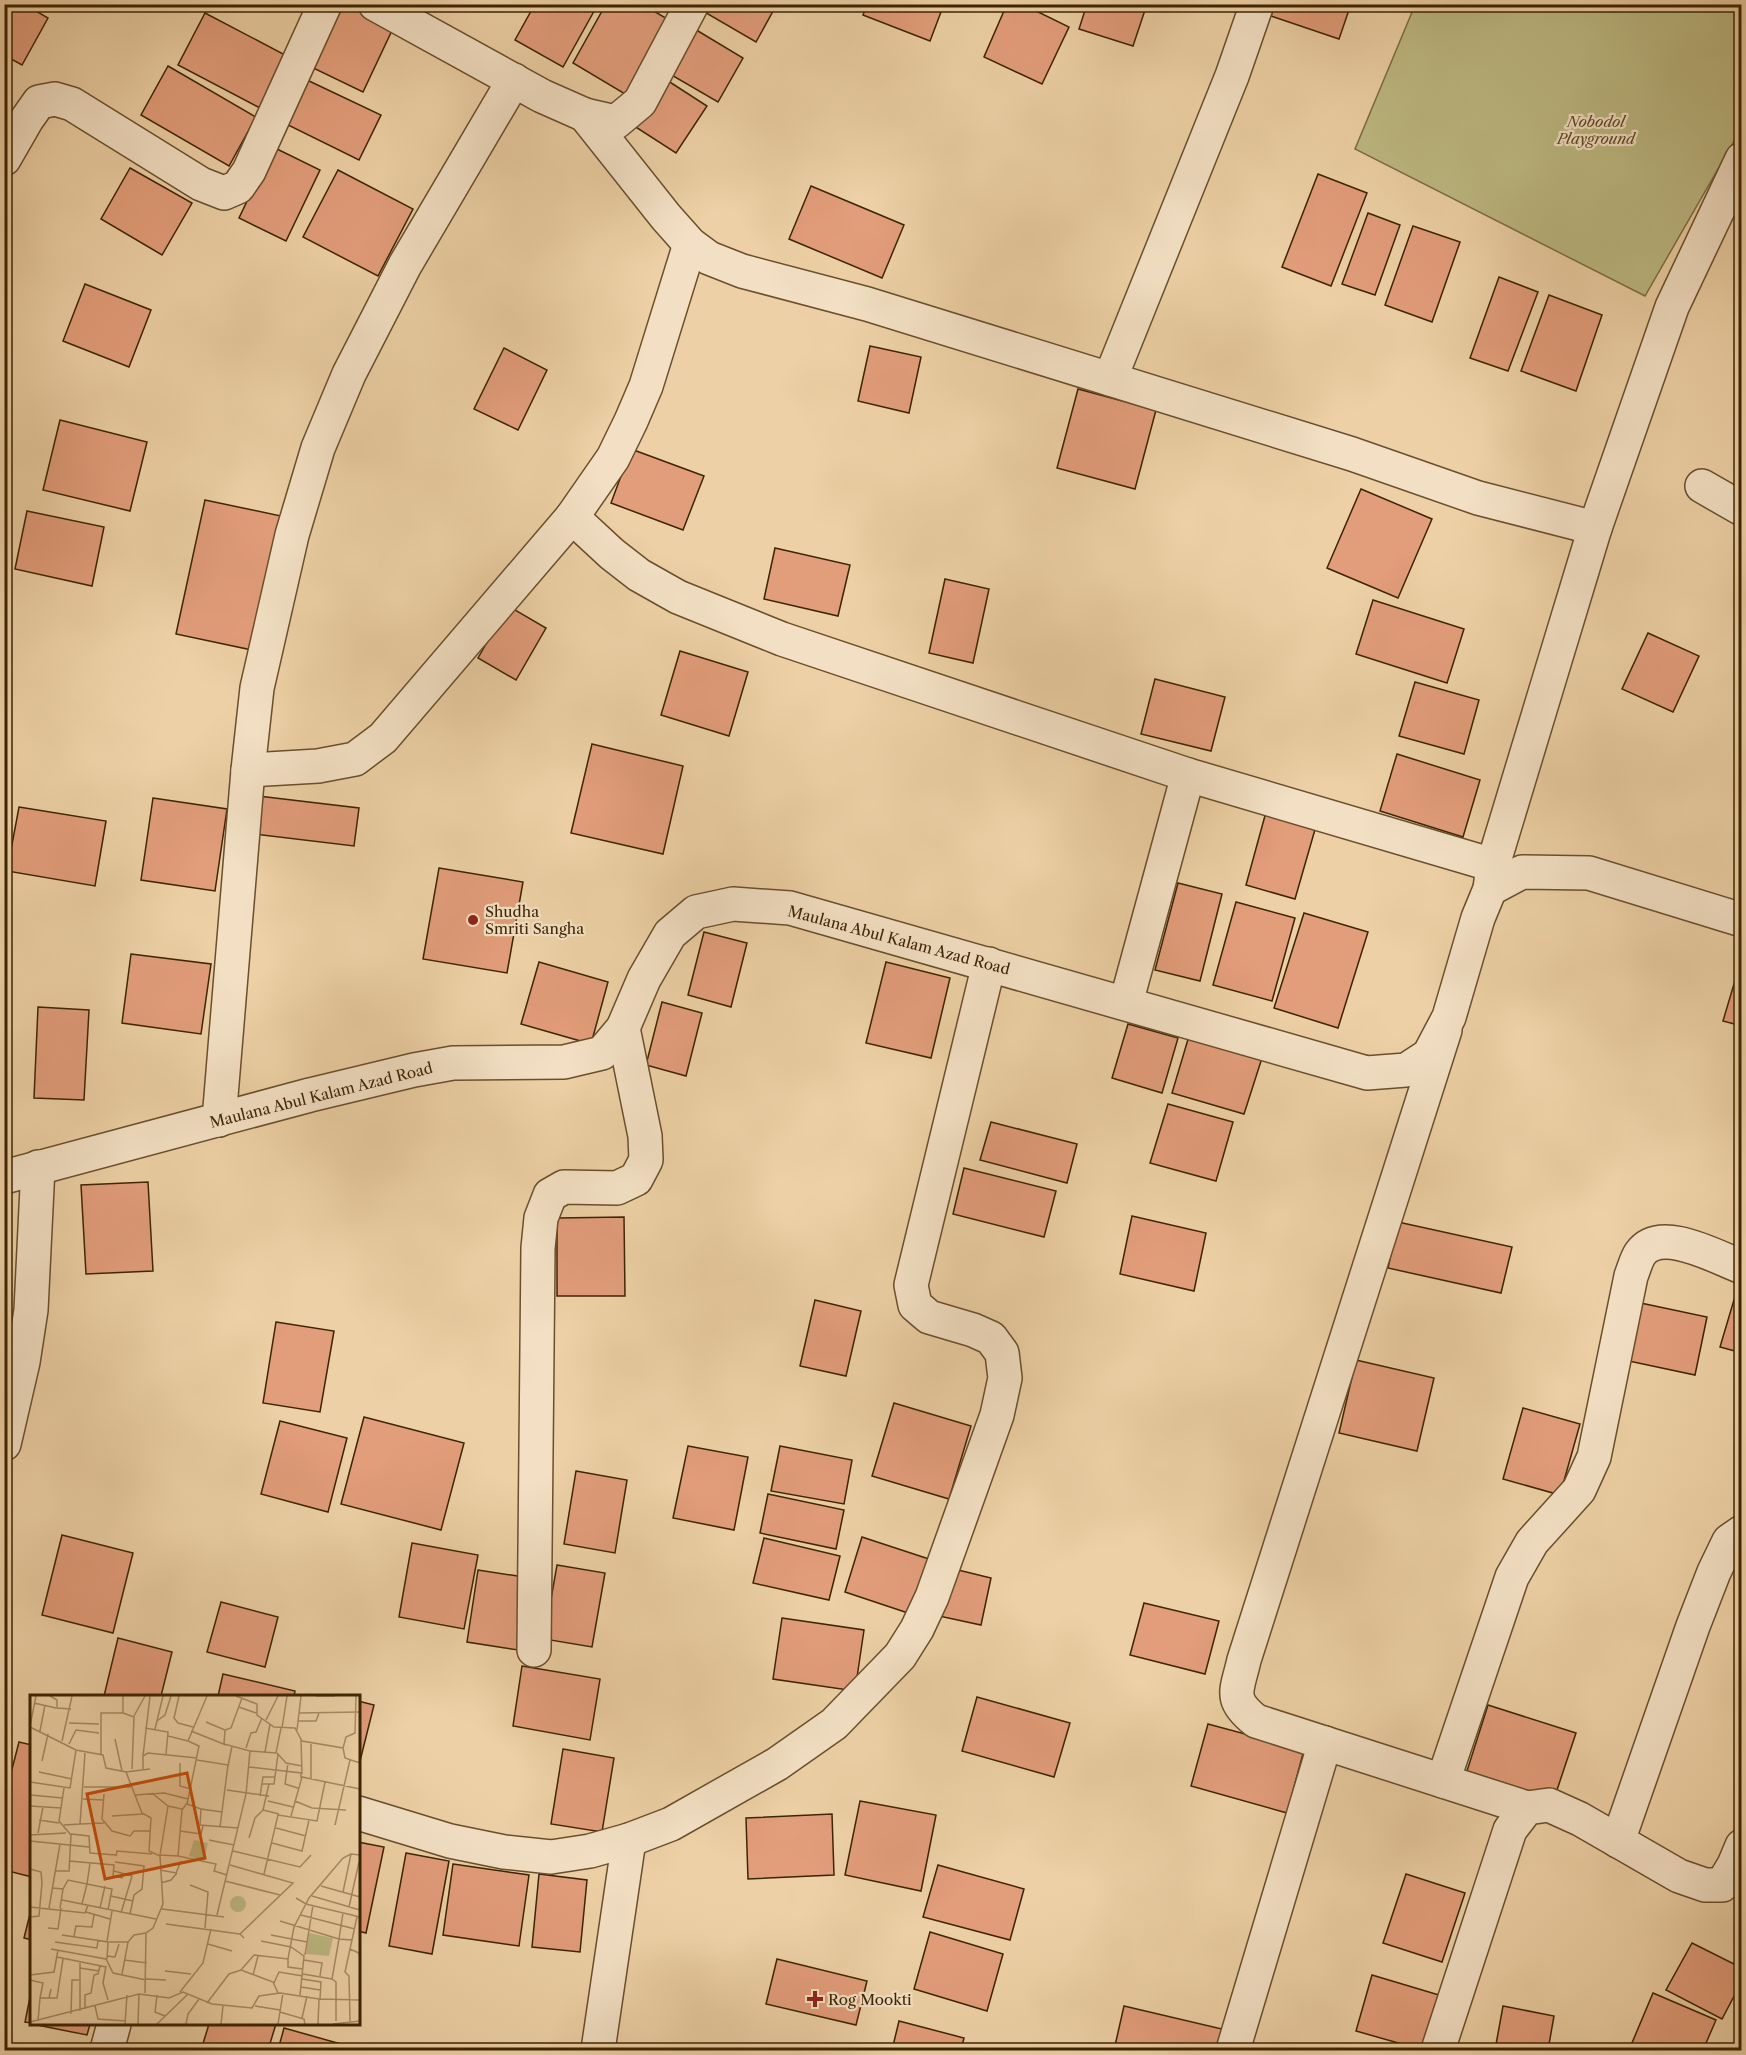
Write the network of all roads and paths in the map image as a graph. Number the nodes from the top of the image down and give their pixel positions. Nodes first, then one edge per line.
1 (325, 4) edge
2 (375, 4) edge
3 (692, 4) edge
4 (1257, 4) edge
5 (407, 13) edge
6 (514, 80) junction
7 (585, 115) junction
8 (4, 159) edge
9 (1742, 159) edge
10 (690, 244) junction
11 (1110, 379) junction
12 (1702, 486) dead end
13 (1742, 509) edge
14 (572, 518) junction
15 (1595, 528) junction
16 (248, 770) junction
17 (1188, 776) junction
18 (1492, 877) junction
19 (1742, 920) edge
20 (990, 964) junction
21 (1126, 1003) junction
22 (1449, 1017) junction
23 (623, 1028) junction
24 (219, 1120) junction
25 (38, 1167) junction
26 (4, 1177) edge
27 (1742, 1267) edge
28 (4, 1444) edge
29 (1742, 1532) edge
30 (534, 1650) dead end
31 (1325, 1743) junction
32 (1443, 1781) junction
33 (1527, 1808) junction
34 (360, 1815) edge
35 (629, 1840) junction
36 (1618, 1841) junction
37 (1742, 1846) edge
38 (114, 2025) edge
39 (107, 2050) edge
40 (598, 2050) edge
41 (1233, 2050) edge
42 (1438, 2050) edge

1 - 8 street
2 - 5 street
3 - 7 street
4 - 11 street
5 - 6 street
6 - 7 street
6 - 16 street
7 - 10 street
9 - 15 street, Maulana Abul Kalam Azad Road
10 - 11 street
10 - 14 street
11 - 15 street
12 - 13 street
14 - 16 street
14 - 17 street
15 - 18 street, Maulana Abul Kalam Azad Road
16 - 24 street
17 - 18 street
17 - 21 street
18 - 19 street
18 - 22 street, Maulana Abul Kalam Azad Road
20 - 21 street, Maulana Abul Kalam Azad Road
20 - 23 street, Maulana Abul Kalam Azad Road
20 - 35 street
21 - 22 street, Maulana Abul Kalam Azad Road
22 - 31 street
23 - 24 street, Maulana Abul Kalam Azad Road
23 - 30 street
24 - 25 street, Maulana Abul Kalam Azad Road
25 - 26 street, Maulana Abul Kalam Azad Road
25 - 28 street
27 - 32 street
29 - 36 street
31 - 32 street
31 - 41 street
32 - 33 street
33 - 36 street
33 - 42 street
34 - 35 street
35 - 40 street
36 - 37 street
38 - 39 street

